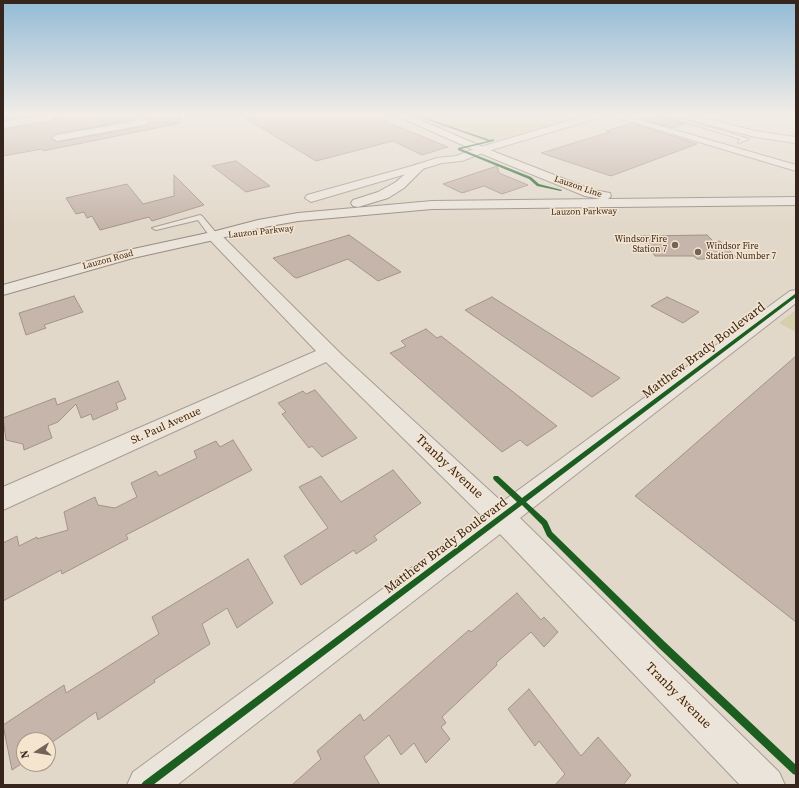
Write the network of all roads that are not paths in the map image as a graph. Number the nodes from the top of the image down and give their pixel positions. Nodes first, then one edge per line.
1 (476, 152) edge
2 (485, 152) edge
3 (507, 152) edge
4 (740, 152) edge
5 (419, 167) junction
6 (796, 168) edge
7 (534, 171) junction
8 (312, 198) dead end
9 (796, 201) edge
10 (499, 204) junction
11 (636, 207) junction
12 (796, 210) edge
13 (298, 217) junction
14 (156, 228) dead end
15 (214, 236) junction
16 (3, 290) edge
17 (796, 295) edge
18 (329, 353) junction
19 (3, 499) edge
20 (502, 518) junction
21 (146, 785) edge
22 (766, 785) edge

1 - 5 main road
2 - 7 main road, Lauzon Line
3 - 11 main road, Lauzon Line
4 - 6 street
5 - 8 street
5 - 13 main road
7 - 10 main road
7 - 11 main road, Lauzon Line
9 - 11 main road, Lauzon Parkway
10 - 11 main road, Lauzon Parkway
10 - 13 main road, Lauzon Parkway
11 - 12 main road, Lauzon Parkway
11 - 15 main road, Lauzon Parkway
13 - 15 main road, Lauzon Parkway
14 - 15 lane
15 - 16 main road, Lauzon Road
15 - 18 street, Tranby Avenue
17 - 20 street, Matthew Brady Boulevard
18 - 19 street, St. Paul Avenue
18 - 20 street, Tranby Avenue
20 - 21 street, Matthew Brady Boulevard
20 - 22 street, Tranby Avenue

